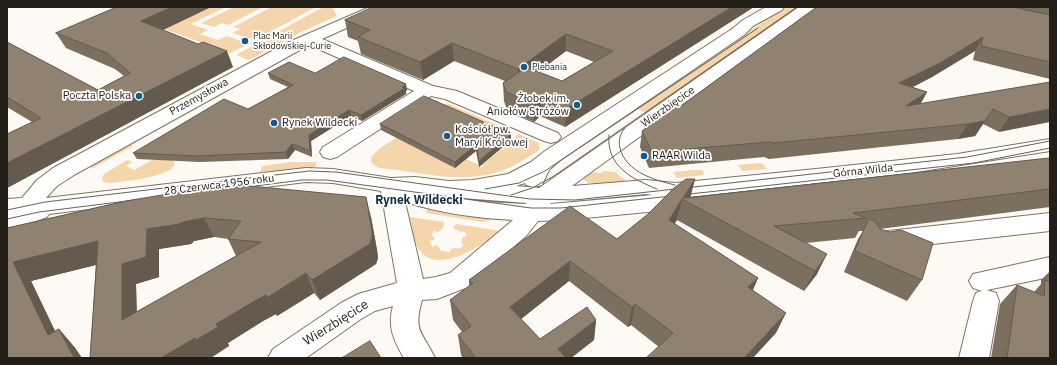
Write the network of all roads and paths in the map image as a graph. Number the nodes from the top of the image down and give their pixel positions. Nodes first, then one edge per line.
1 (382, 7) edge
2 (777, 7) edge
3 (809, 7) edge
4 (309, 39) junction
5 (428, 90) junction
6 (551, 137) dead end
7 (1050, 145) edge
8 (330, 152) dead end
9 (539, 167) junction
10 (570, 177) junction
11 (391, 185) junction
12 (449, 189) junction
13 (675, 191) junction
14 (586, 193) junction
15 (536, 201) junction
16 (28, 206) edge
17 (1050, 222) edge
18 (7, 223) edge
19 (877, 242) edge
20 (1050, 267) edge
21 (412, 290) junction
22 (283, 358) edge
23 (420, 358) edge
24 (974, 358) edge

1 - 4 street, Przemysłowa
2 - 9 street, Wierzbięcice
3 - 10 street, Wierzbięcice
4 - 5 street
4 - 16 street, Przemysłowa
5 - 6 street
5 - 8 street
7 - 13 street, Górna Wilda
9 - 12 street, 28 Czerwca 1956 roku
9 - 15 street, Wierzbięcice
10 - 14 street
10 - 15 street, Wierzbięcice
11 - 12 street, 28 Czerwca 1956 roku
11 - 15 street, 28 Czerwca 1956 roku
11 - 16 street, 28 Czerwca 1956 roku
11 - 21 street
12 - 15 street, 28 Czerwca 1956 roku
13 - 14 street, Górna Wilda
13 - 15 street, Górna Wilda
14 - 15 street, Górna Wilda
15 - 21 street, Wierzbięcice
16 - 18 street, 28 Czerwca 1956 roku
17 - 19 street
20 - 24 street
21 - 22 street, Wierzbięcice
21 - 23 street

